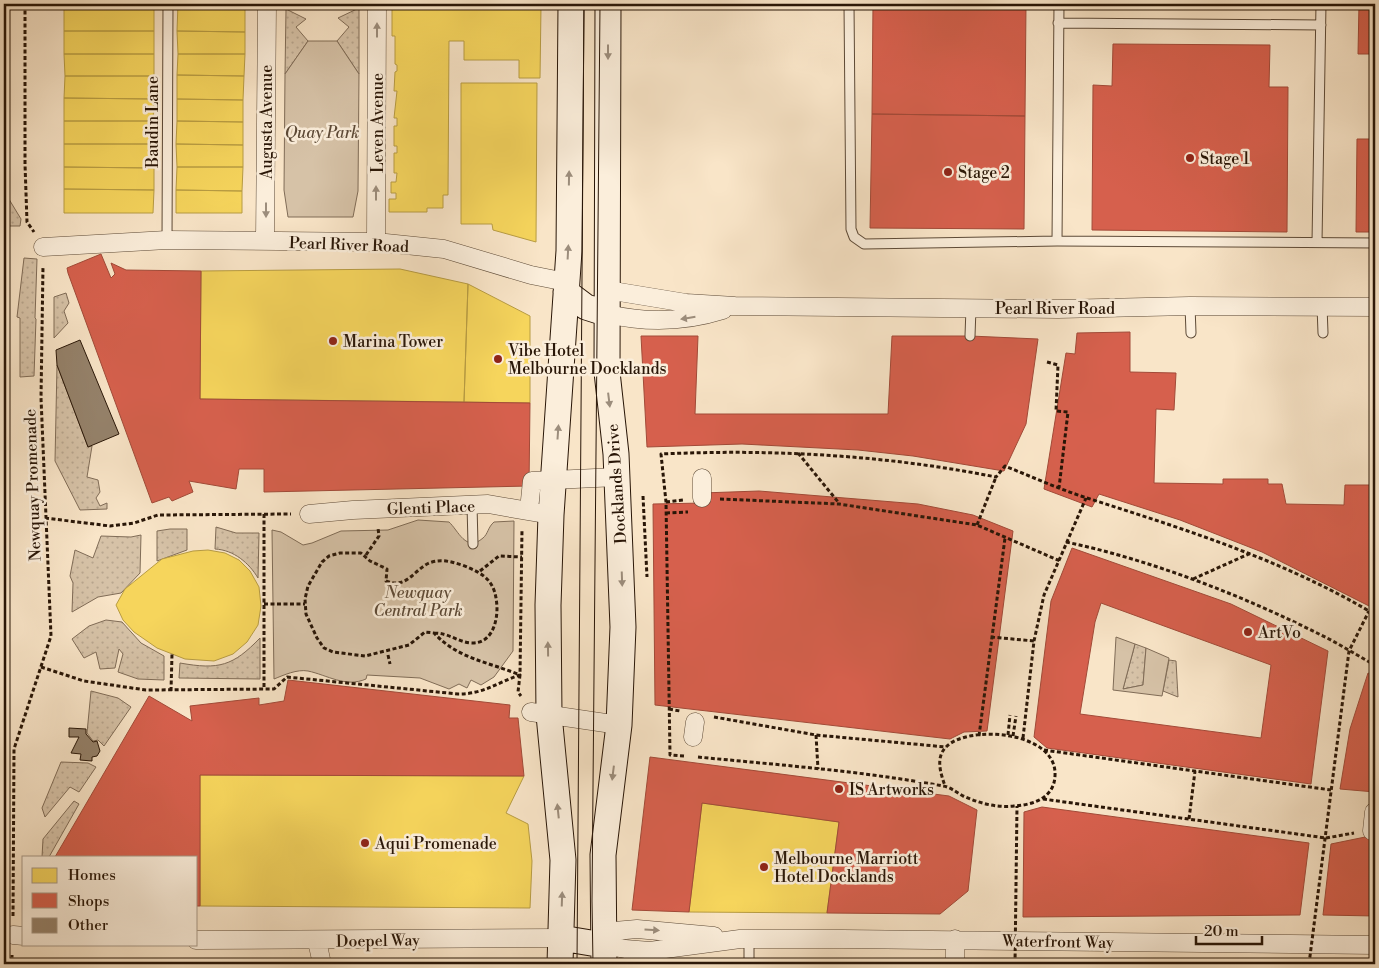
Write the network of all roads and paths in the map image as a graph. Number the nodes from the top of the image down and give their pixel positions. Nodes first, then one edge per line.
1 (25, 4) edge
2 (168, 4) edge
3 (267, 4) edge
4 (377, 4) edge
5 (563, 4) edge
6 (608, 4) edge
7 (849, 4) edge
8 (1059, 4) edge
9 (1321, 4) edge
10 (571, 16) edge
11 (1058, 23) junction
12 (1321, 25) junction
13 (164, 240) junction
14 (266, 241) junction
15 (1057, 241) junction
16 (376, 242) junction
17 (1317, 242) junction
18 (1375, 243) edge
19 (43, 247) junction
20 (566, 287) junction
21 (607, 290) junction
22 (735, 306) junction
23 (1190, 306) junction
24 (1322, 306) junction
25 (1375, 307) edge
26 (971, 308) junction
27 (608, 314) junction
28 (1191, 333) dead end
29 (1322, 333) dead end
30 (970, 336) dead end
31 (1047, 362) dead end
32 (798, 453) junction
33 (996, 477) junction
34 (618, 478) junction
35 (702, 478) dead end
36 (554, 480) junction
37 (1059, 488) junction
38 (1086, 498) junction
39 (702, 503) junction
40 (839, 504) junction
41 (472, 505) junction
42 (534, 511) junction
43 (666, 513) junction
44 (264, 514) junction
45 (309, 514) joint
46 (45, 518) junction
47 (977, 525) junction
48 (378, 530) dead end
49 (1005, 538) junction
50 (1066, 542) junction
51 (473, 544) dead end
52 (1252, 553) junction
53 (366, 555) junction
54 (522, 557) junction
55 (1060, 561) junction
56 (480, 571) junction
57 (1192, 579) junction
58 (264, 604) junction
59 (305, 604) junction
60 (434, 633) junction
61 (991, 637) junction
62 (1034, 641) junction
63 (1349, 651) junction
64 (172, 654) dead end
65 (388, 655) dead end
66 (390, 664) dead end
67 (1375, 665) edge
68 (41, 667) junction
69 (520, 675) junction
70 (264, 688) junction
71 (171, 690) junction
72 (669, 709) junction
73 (540, 713) junction
74 (1010, 715) dead end
75 (1016, 716) dead end
76 (619, 725) junction
77 (816, 735) junction
78 (1008, 735) junction
79 (979, 736) junction
80 (1013, 736) junction
81 (1023, 738) junction
82 (946, 747) junction
83 (1044, 750) junction
84 (818, 768) junction
85 (1195, 771) junction
86 (946, 786) junction
87 (1331, 790) junction
88 (1043, 800) junction
89 (1017, 806) junction
90 (1374, 812) edge
91 (1189, 819) junction
92 (1372, 831) joint
93 (1326, 838) junction
94 (18, 936) edge
95 (560, 938) junction
96 (745, 939) junction
97 (955, 939) junction
98 (198, 940) edge
99 (317, 941) junction
100 (1375, 945) edge
101 (603, 947) edge
102 (12, 964) edge
103 (322, 964) edge
104 (560, 964) edge
105 (749, 964) edge
106 (955, 964) edge
107 (1015, 964) edge
108 (1309, 964) edge

1 - 19 path
2 - 13 lane, Baudin Lane
3 -> 14 street, Augusta Avenue
16 -> 4 street, Leven Avenue
5 - 10 street
6 -> 21 street, Docklands Drive
7 - 15 lane
8 - 11 lane
9 - 12 lane
20 -> 10 street
11 - 12 lane
11 - 15 lane
12 - 17 lane
13 - 14 street, Pearl River Road
13 - 19 street, Pearl River Road
14 - 16 street, Pearl River Road
15 - 17 lane
16 - 20 street, Pearl River Road
17 - 18 lane
19 - 46 path, Newquay Promenade
20 - 21 street, Pearl River Road
20 - 27 street, Pearl River Road
36 -> 20 street
21 - 22 street, Pearl River Road
21 - 27 street, Docklands Drive
22 - 26 street, Pearl River Road
22 -> 27 street, Pearl River Road
23 - 24 street, Pearl River Road
23 - 26 street, Pearl River Road
23 - 28 lane
24 - 25 street, Pearl River Road
24 - 29 lane
26 - 30 lane
27 -> 34 street, Docklands Drive
31 - 37 path
32 - 33 path
32 - 40 path
32 - 43 path
33 - 37 path
33 - 47 path
34 - 36 street
34 -> 76 street, Docklands Drive
35 - 39 street
36 - 42 street
37 - 38 path
38 - 50 path
38 - 52 path
39 - 40 path
39 - 43 path
40 - 47 path
41 - 42 street, Glenti Place
41 - 45 street, Glenti Place
41 - 51 lane
42 - 54 path
73 -> 42 street
43 - 72 path
44 - 45 path
44 - 46 path
44 - 58 path
46 - 68 path, Newquay Promenade
47 - 49 path
48 - 53 path
49 - 55 path
49 - 61 path
50 - 55 path
50 - 57 path
52 - 57 path
52 - 63 path, bridge
53 - 56 path
53 - 59 path
54 - 56 path
54 - 69 path
55 - 62 path
56 - 60 path
57 - 63 path
58 - 59 path
58 - 70 path
59 - 60 path
60 - 69 path
61 - 62 path
61 - 79 path
62 - 81 path
63 - 67 path
63 - 87 path, bridge
64 - 71 path
65 - 66 path
68 - 71 path
68 - 94 path, Newquay Promenade
69 - 70 path
70 - 71 path
72 - 77 path
72 - 84 path
73 - 76 street
95 -> 73 street
74 - 78 path
75 - 80 path
76 -> 101 street, Docklands Drive
77 - 82 path
77 - 84 path
78 - 79 path
78 - 80 path
79 - 82 path
80 - 81 path
81 - 83 path
82 - 86 path
83 - 85 path
83 - 88 path
84 - 86 path
85 - 87 path
85 - 91 path
86 - 89 path
87 - 93 path, bridge
88 - 89 path
88 - 91 path, bridge
89 - 107 path, bridge
90 - 92 street
91 - 93 path, bridge
92 - 93 path
93 - 108 path, bridge
94 - 102 path, Newquay Promenade
95 - 99 street, Doepel Way
95 - 101 street, Waterfront Way
95 - 104 street
96 - 97 street, Waterfront Way
96 - 101 street, Waterfront Way
96 - 105 lane
97 - 100 street, Waterfront Way
97 - 106 street
98 - 99 street, Doepel Way
99 - 103 street

